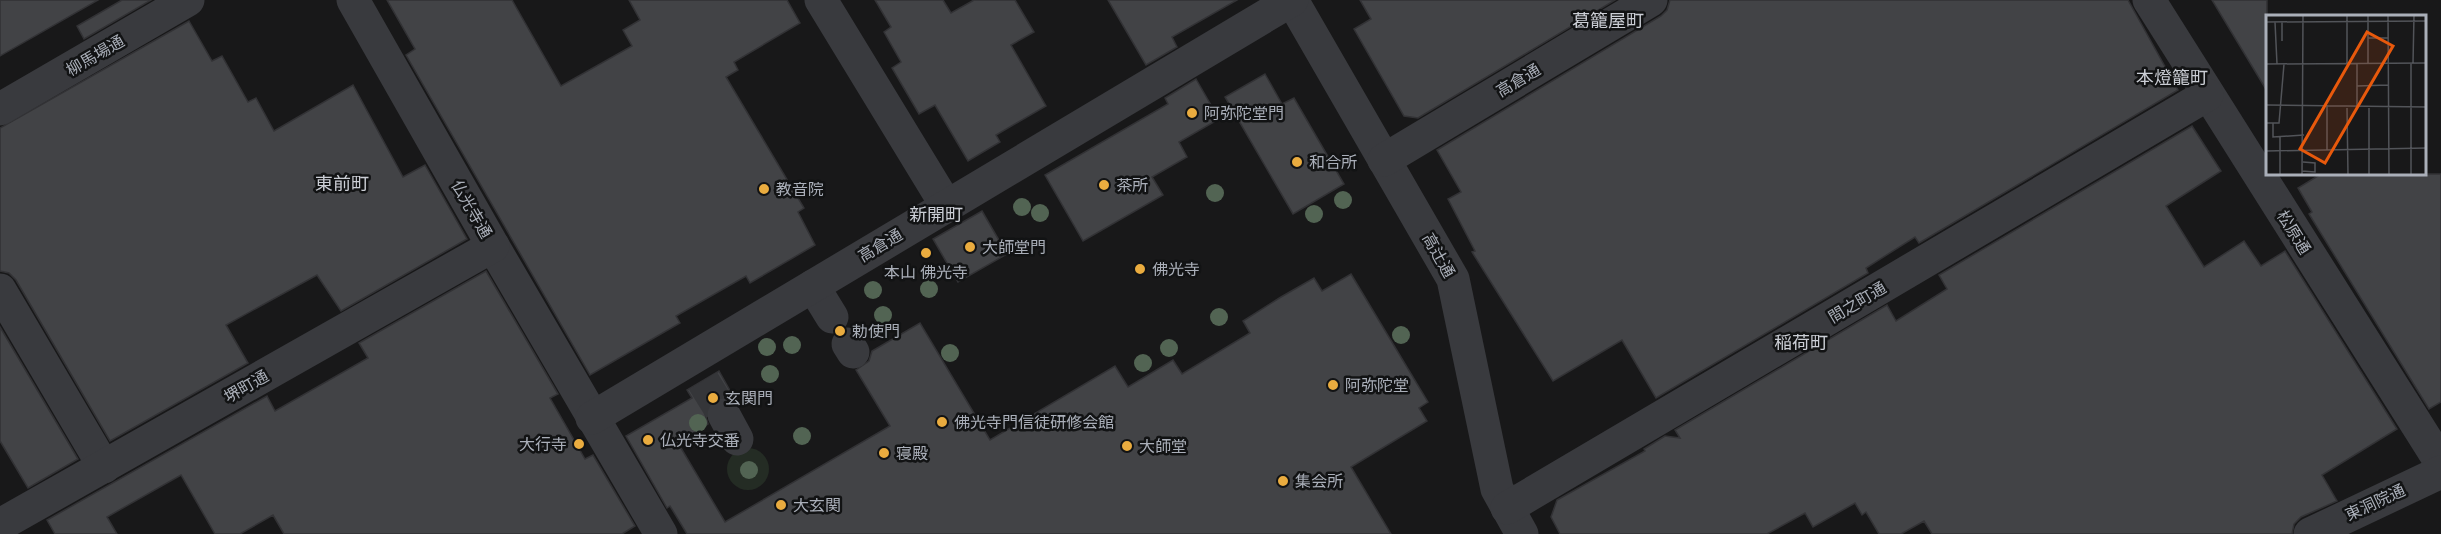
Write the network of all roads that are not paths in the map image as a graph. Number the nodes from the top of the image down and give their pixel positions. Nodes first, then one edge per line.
1 (188, 0) edge
2 (353, 0) edge
3 (821, 0) edge
4 (1292, 0) edge
5 (1651, 0) edge
6 (2149, 0) edge
7 (2207, 95) junction
8 (0, 109) edge
9 (1384, 160) junction
10 (946, 206) junction
11 (492, 246) junction
12 (813, 286) junction
13 (0, 290) edge
14 (844, 338) dead end
15 (592, 418) junction
16 (2441, 463) edge
17 (104, 467) junction
18 (2441, 472) edge
19 (1514, 521) edge
20 (0, 525) edge
21 (661, 534) edge
22 (2310, 534) edge

1 - 8 street, 柳馬場通
2 - 11 street, 仏光寺通
3 - 10 street
4 - 9 street, 高辻通
4 - 10 street, 高倉通
5 - 9 street, 高倉通
6 - 7 street, 松原通
7 - 16 street, 松原通
7 - 19 street, 間之町通
9 - 19 street, 高辻通
10 - 12 street, 高倉通
11 - 15 street, 仏光寺通
11 - 17 street, 堺町通
12 - 14 street
12 - 15 street, 高倉通
13 - 17 street
15 - 21 street, 仏光寺通
17 - 20 street, 堺町通
18 - 22 street, 東洞院通

